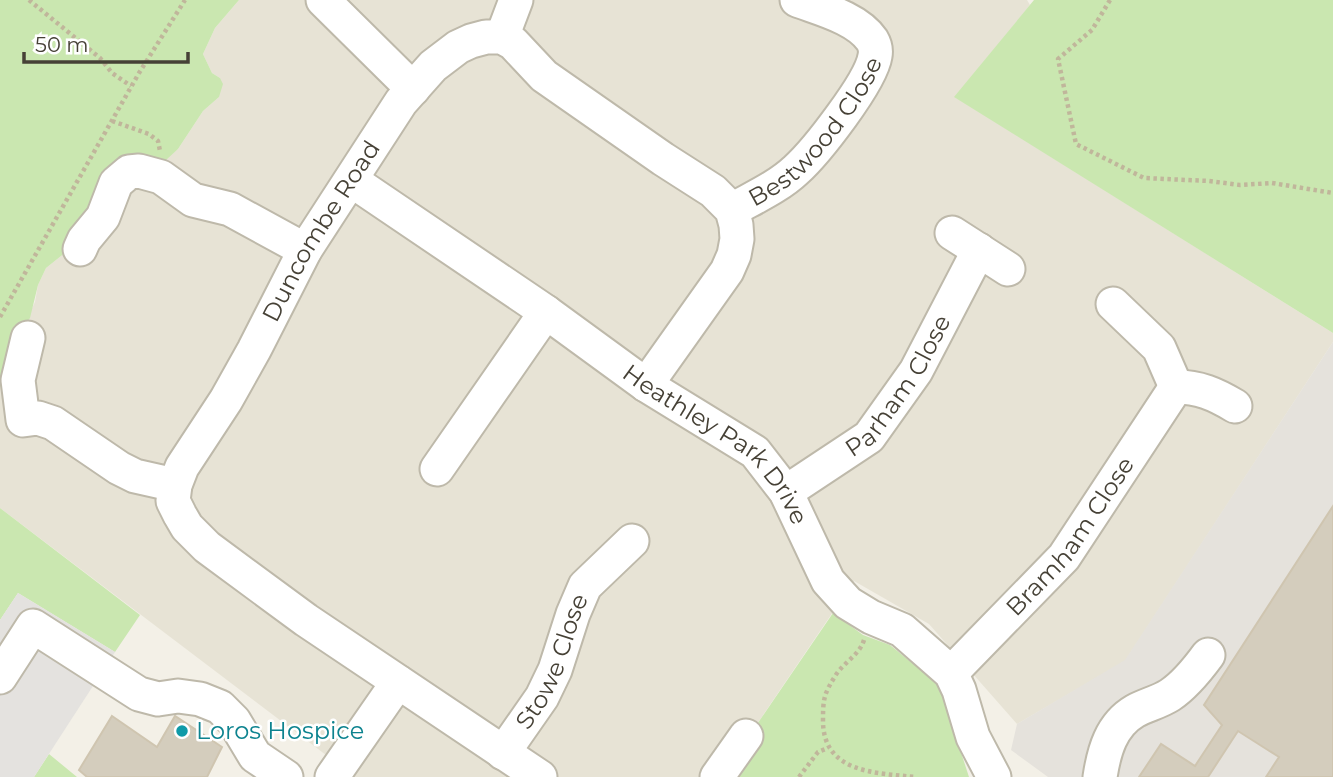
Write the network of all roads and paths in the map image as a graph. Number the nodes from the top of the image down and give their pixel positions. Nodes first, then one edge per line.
1 (29, 0) edge
2 (184, 0) edge
3 (323, 0) edge
4 (516, 0) edge
5 (797, 0) edge
6 (1110, 0) edge
7 (502, 37) junction
8 (131, 86) junction
9 (413, 89) junction
10 (112, 121) junction
11 (161, 177) junction
12 (351, 180) junction
13 (1333, 193) edge
14 (732, 210) junction
15 (80, 249) dead end
16 (305, 250) junction
17 (1008, 269) dead end
18 (1113, 304) dead end
19 (546, 312) junction
20 (0, 317) edge
21 (28, 338) dead end
22 (646, 385) junction
23 (1176, 387) junction
24 (1235, 406) dead end
25 (437, 469) dead end
26 (175, 485) junction
27 (786, 492) junction
28 (632, 541) dead end
29 (871, 618) junction
30 (1208, 655) dead end
31 (951, 673) junction
32 (0, 677) edge
33 (398, 682) junction
34 (746, 736) dead end
35 (828, 748) junction
36 (503, 753) junction
37 (286, 777) edge
38 (332, 777) edge
39 (540, 777) edge
40 (717, 777) edge
41 (799, 777) edge
42 (916, 777) edge
43 (994, 777) edge
44 (1100, 777) edge

1 - 8 path
2 - 8 path
3 - 9 street
4 - 7 street
5 - 14 street, Bestwood Close
6 - 13 path
7 - 9 street, Duncombe Road
7 - 14 street
8 - 10 path
9 - 12 street, Duncombe Road
10 - 11 path
10 - 20 path
11 - 15 street
11 - 16 street
12 - 16 street, Duncombe Road
12 - 19 street, Heathley Park Drive
14 - 22 street
16 - 26 street, Duncombe Road
17 - 27 street, Parham Close
18 - 23 street
19 - 22 street, Heathley Park Drive
19 - 25 street
21 - 26 street
22 - 27 street, Heathley Park Drive
23 - 24 street
23 - 31 street, Bramham Close
26 - 33 street
27 - 29 street, Heathley Park Drive
28 - 36 street, Stowe Close
29 - 31 street, Heathley Park Drive
29 - 35 path
30 - 44 street
31 - 43 street, Heathley Park Drive
32 - 37 street
33 - 36 street
33 - 38 street
34 - 40 street
35 - 41 path
35 - 42 path
36 - 39 street

